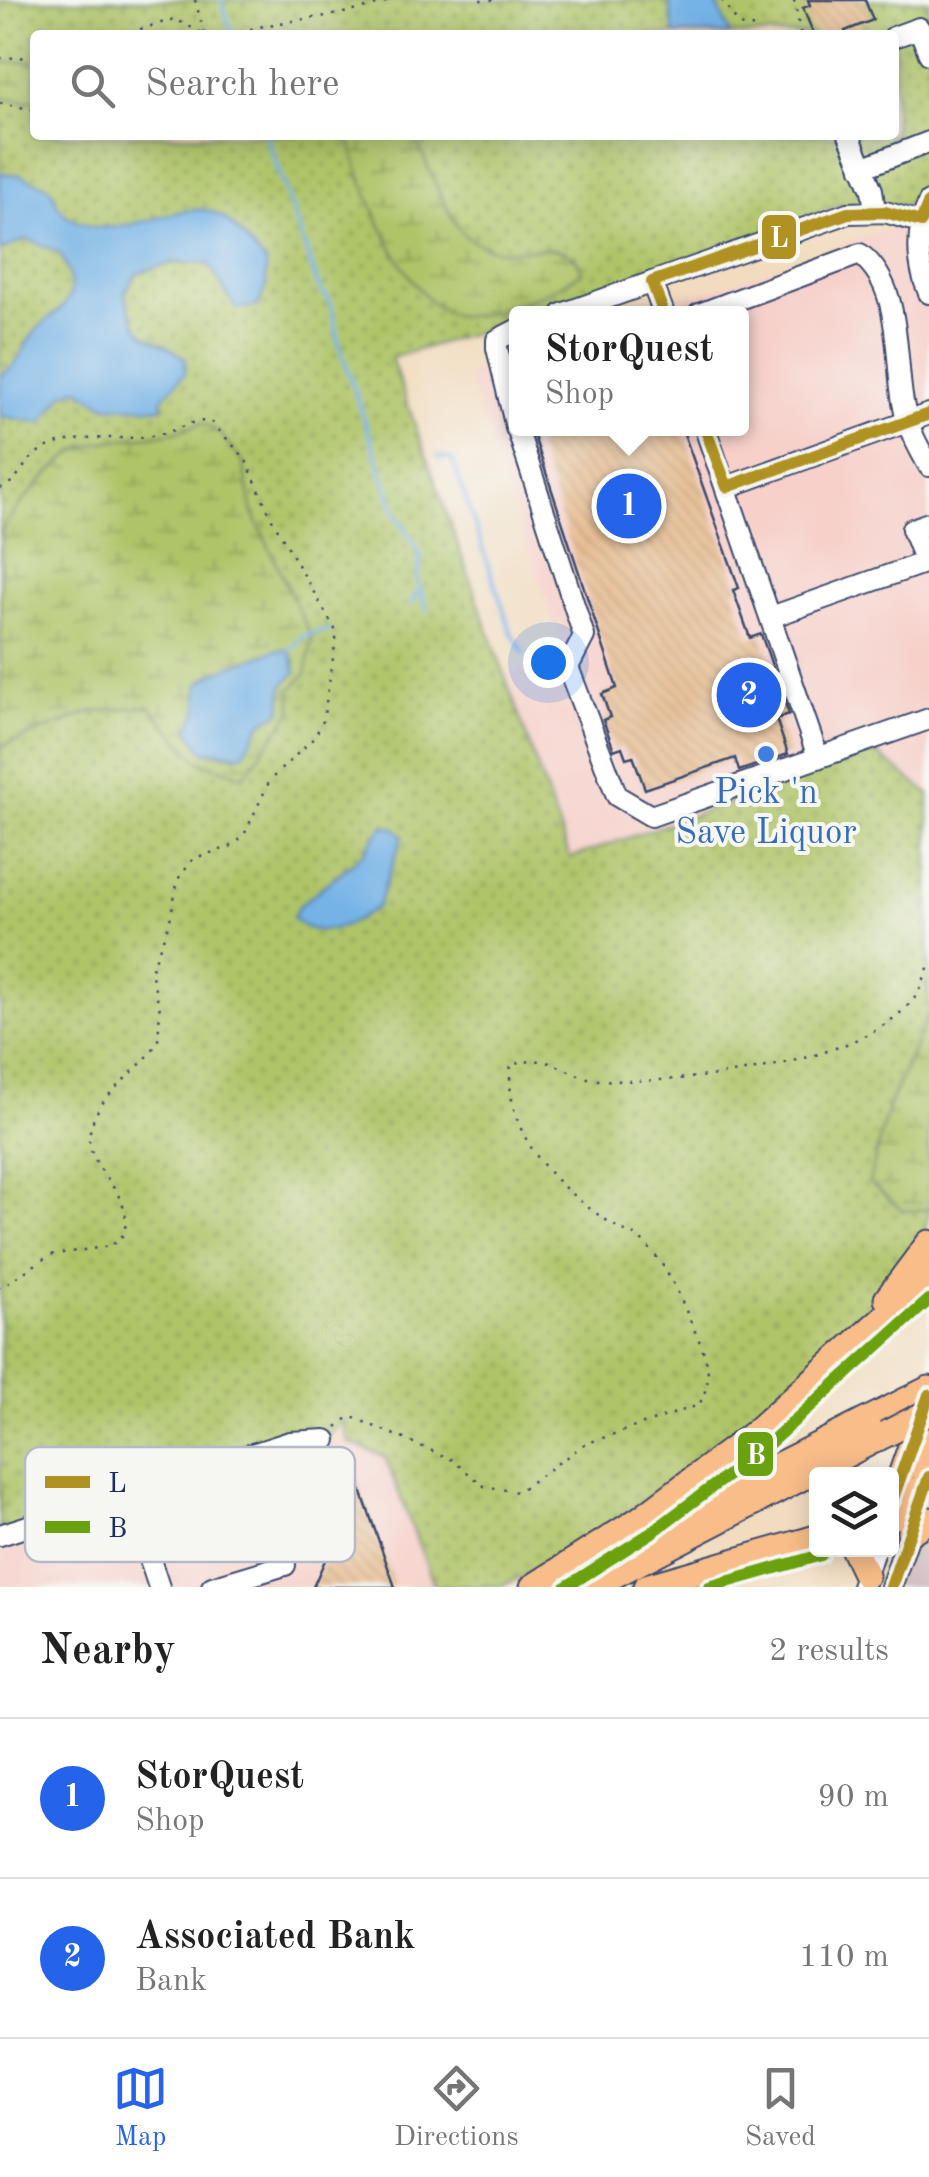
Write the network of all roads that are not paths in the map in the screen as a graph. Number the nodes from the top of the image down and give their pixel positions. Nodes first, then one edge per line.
1 (899, 35) edge
2 (929, 54) edge
3 (851, 140) edge
4 (929, 142) edge
5 (862, 168) junction
6 (875, 211) junction
7 (926, 216) edge
8 (652, 282) junction
9 (929, 292) edge
10 (584, 306) edge
11 (661, 306) edge
12 (720, 306) edge
13 (509, 334) edge
14 (509, 380) edge
15 (929, 414) edge
16 (908, 422) junction
17 (520, 436) edge
18 (709, 436) edge
19 (929, 466) edge
20 (726, 486) junction
21 (929, 524) edge
22 (927, 562) edge
23 (771, 618) junction
24 (929, 719) edge
25 (818, 758) junction
26 (929, 1243) edge
27 (929, 1277) edge
28 (817, 1376) junction
29 (929, 1392) edge
30 (929, 1416) edge
31 (326, 1440) road end
32 (274, 1447) edge
33 (899, 1480) edge
34 (928, 1481) edge
35 (906, 1525) edge
36 (25, 1527) edge
37 (0, 1535) edge
38 (809, 1540) edge
39 (856, 1557) edge
40 (872, 1557) edge
41 (151, 1562) edge
42 (285, 1565) dead end
43 (864, 1581) edge
44 (159, 1587) edge
45 (212, 1587) edge
46 (533, 1587) edge
47 (590, 1587) edge
48 (646, 1587) edge
49 (891, 1587) edge

1 - 2 street
3 - 5 street
4 - 5 street
5 - 6 street
6 - 7 street
6 - 8 street
7 - 9 street
8 - 10 street
8 - 11 street
12 - 16 street
13 - 14 street
15 - 16 street
16 - 19 street
16 - 20 street
17 - 25 street
18 - 20 street
20 - 23 street
21 - 22 street
22 - 23 street
23 - 25 street
24 - 25 street
26 - 28 main road
27 - 28 main road
28 - 46 main road
29 - 33 main road
29 - 46 main road
30 - 34 main road
30 - 47 main road, bridge
31 - 32 street
34 - 35 main road
35 - 49 street
36 - 37 street
38 - 48 main road
39 - 43 main road
40 - 43 street
41 - 44 street
42 - 45 street

